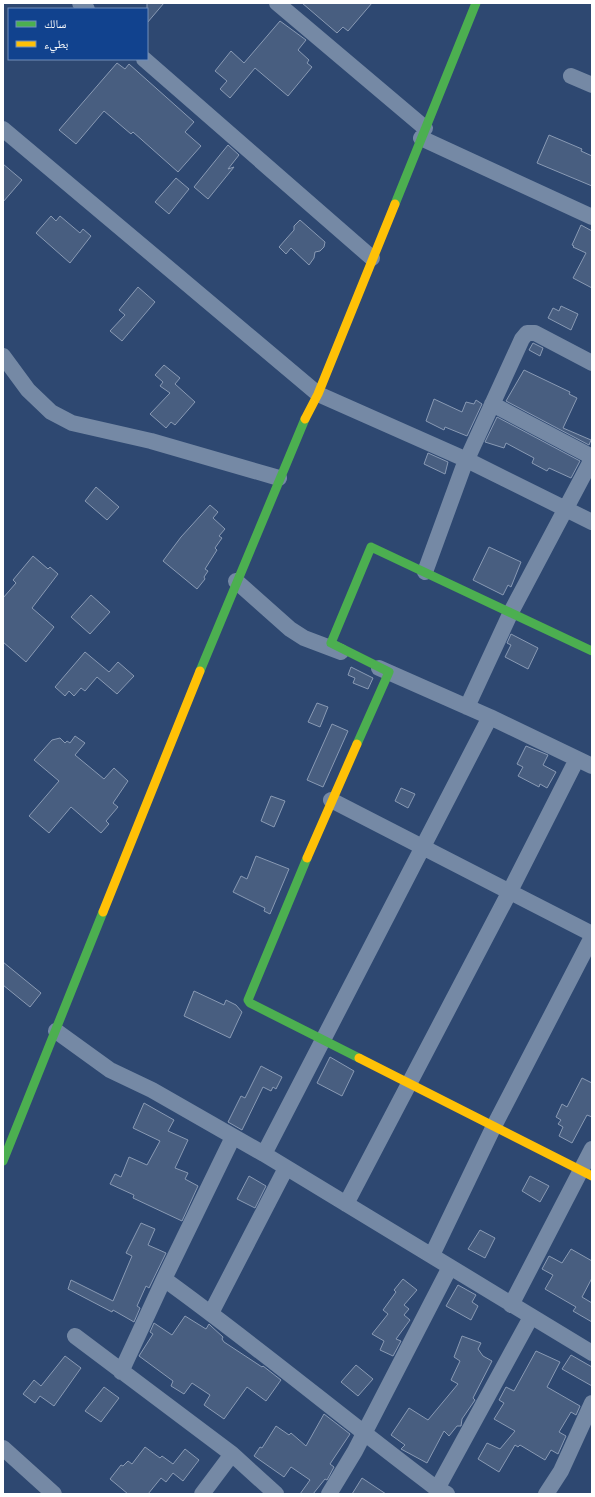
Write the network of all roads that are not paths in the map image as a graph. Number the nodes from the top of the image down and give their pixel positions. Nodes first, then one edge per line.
1 (277, 3) edge
2 (476, 3) edge
3 (145, 60) edge
4 (572, 76) dead end
5 (592, 86) edge
6 (3, 129) edge
7 (423, 133) junction
8 (592, 217) edge
9 (372, 258) junction
10 (3, 356) edge
11 (592, 363) edge
12 (318, 394) junction
13 (492, 404) junction
14 (592, 458) edge
15 (467, 460) junction
16 (279, 478) junction
17 (567, 509) junction
18 (592, 522) edge
19 (425, 572) junction
20 (236, 581) junction
21 (511, 612) junction
22 (592, 651) edge
23 (389, 672) junction
24 (467, 707) junction
25 (490, 717) junction
26 (577, 759) junction
27 (592, 766) edge
28 (331, 800) junction
29 (422, 848) junction
30 (509, 893) junction
31 (592, 934) edge
32 (592, 937) edge
33 (56, 1031) junction
34 (322, 1039) junction
35 (408, 1082) junction
36 (494, 1126) junction
37 (233, 1137) junction
38 (592, 1149) edge
39 (264, 1154) junction
40 (3, 1161) edge
41 (286, 1168) junction
42 (586, 1173) edge
43 (346, 1204) junction
44 (432, 1255) junction
45 (450, 1267) junction
46 (164, 1279) junction
47 (511, 1305) junction
48 (211, 1313) junction
49 (531, 1317) junction
50 (75, 1336) dead end
51 (592, 1353) edge
52 (121, 1372) junction
53 (592, 1403) edge
54 (363, 1434) junction
55 (3, 1448) edge
56 (232, 1454) junction
57 (442, 1492) edge
58 (54, 1494) edge
59 (202, 1494) edge
60 (276, 1494) edge
61 (328, 1494) edge
62 (546, 1494) edge

1 - 7 street
2 - 7 street
3 - 9 street
4 - 5 street
6 - 12 street
7 - 8 street
7 - 9 street
9 - 12 street
10 - 16 street
11 - 13 street
12 - 15 street
12 - 16 street
13 - 14 street
13 - 15 street
14 - 17 street
15 - 17 street
15 - 19 street
16 - 20 street
17 - 18 street
17 - 21 street
19 - 21 street
19 - 23 street
20 - 23 street
20 - 33 street
21 - 22 street
21 - 24 street
23 - 24 street
23 - 28 street
24 - 25 street
25 - 26 street
25 - 29 street
26 - 27 street
26 - 30 street
28 - 29 street
28 - 34 street
29 - 30 street
29 - 34 street
30 - 31 street
30 - 35 street
32 - 36 street
33 - 37 street
33 - 40 street
34 - 35 street
34 - 39 street
35 - 36 street
35 - 43 street
36 - 42 street
36 - 44 street
37 - 39 street
37 - 46 street
38 - 42 street
39 - 41 street
41 - 43 street
41 - 48 street
42 - 47 street
43 - 44 street
44 - 45 street
45 - 47 street
45 - 54 street
46 - 48 street
46 - 52 street
47 - 49 street
48 - 54 street
49 - 51 street
49 - 57 street
50 - 52 street
52 - 56 street
53 - 62 street
54 - 57 street
54 - 61 street
55 - 58 street
56 - 59 street
56 - 60 street

